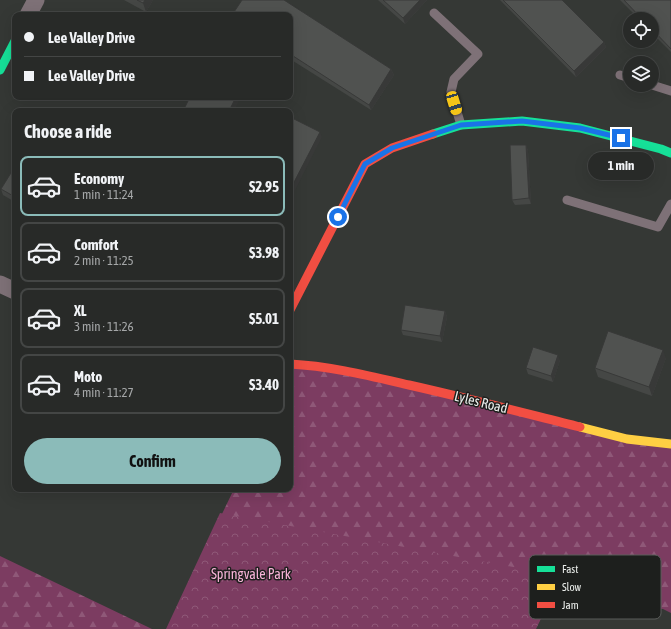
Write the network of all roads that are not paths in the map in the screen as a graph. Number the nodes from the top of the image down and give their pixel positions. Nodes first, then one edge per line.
1 (36, 0) edge
2 (30, 12) edge
3 (434, 13) dead end
4 (12, 47) edge
5 (0, 70) edge
6 (620, 75) dead end
7 (623, 76) edge
8 (659, 87) edge
9 (671, 91) edge
10 (461, 125) junction
11 (671, 153) edge
12 (567, 200) dead end
13 (671, 204) edge
14 (0, 284) edge
15 (12, 290) edge
16 (293, 304) edge
17 (293, 364) edge
18 (671, 444) edge

1 - 2 street
3 - 10 lane
4 - 5 street
6 - 7 lane
8 - 9 lane
10 - 11 street
10 - 16 street
12 - 13 lane
14 - 15 street
17 - 18 street, Lyles Road

